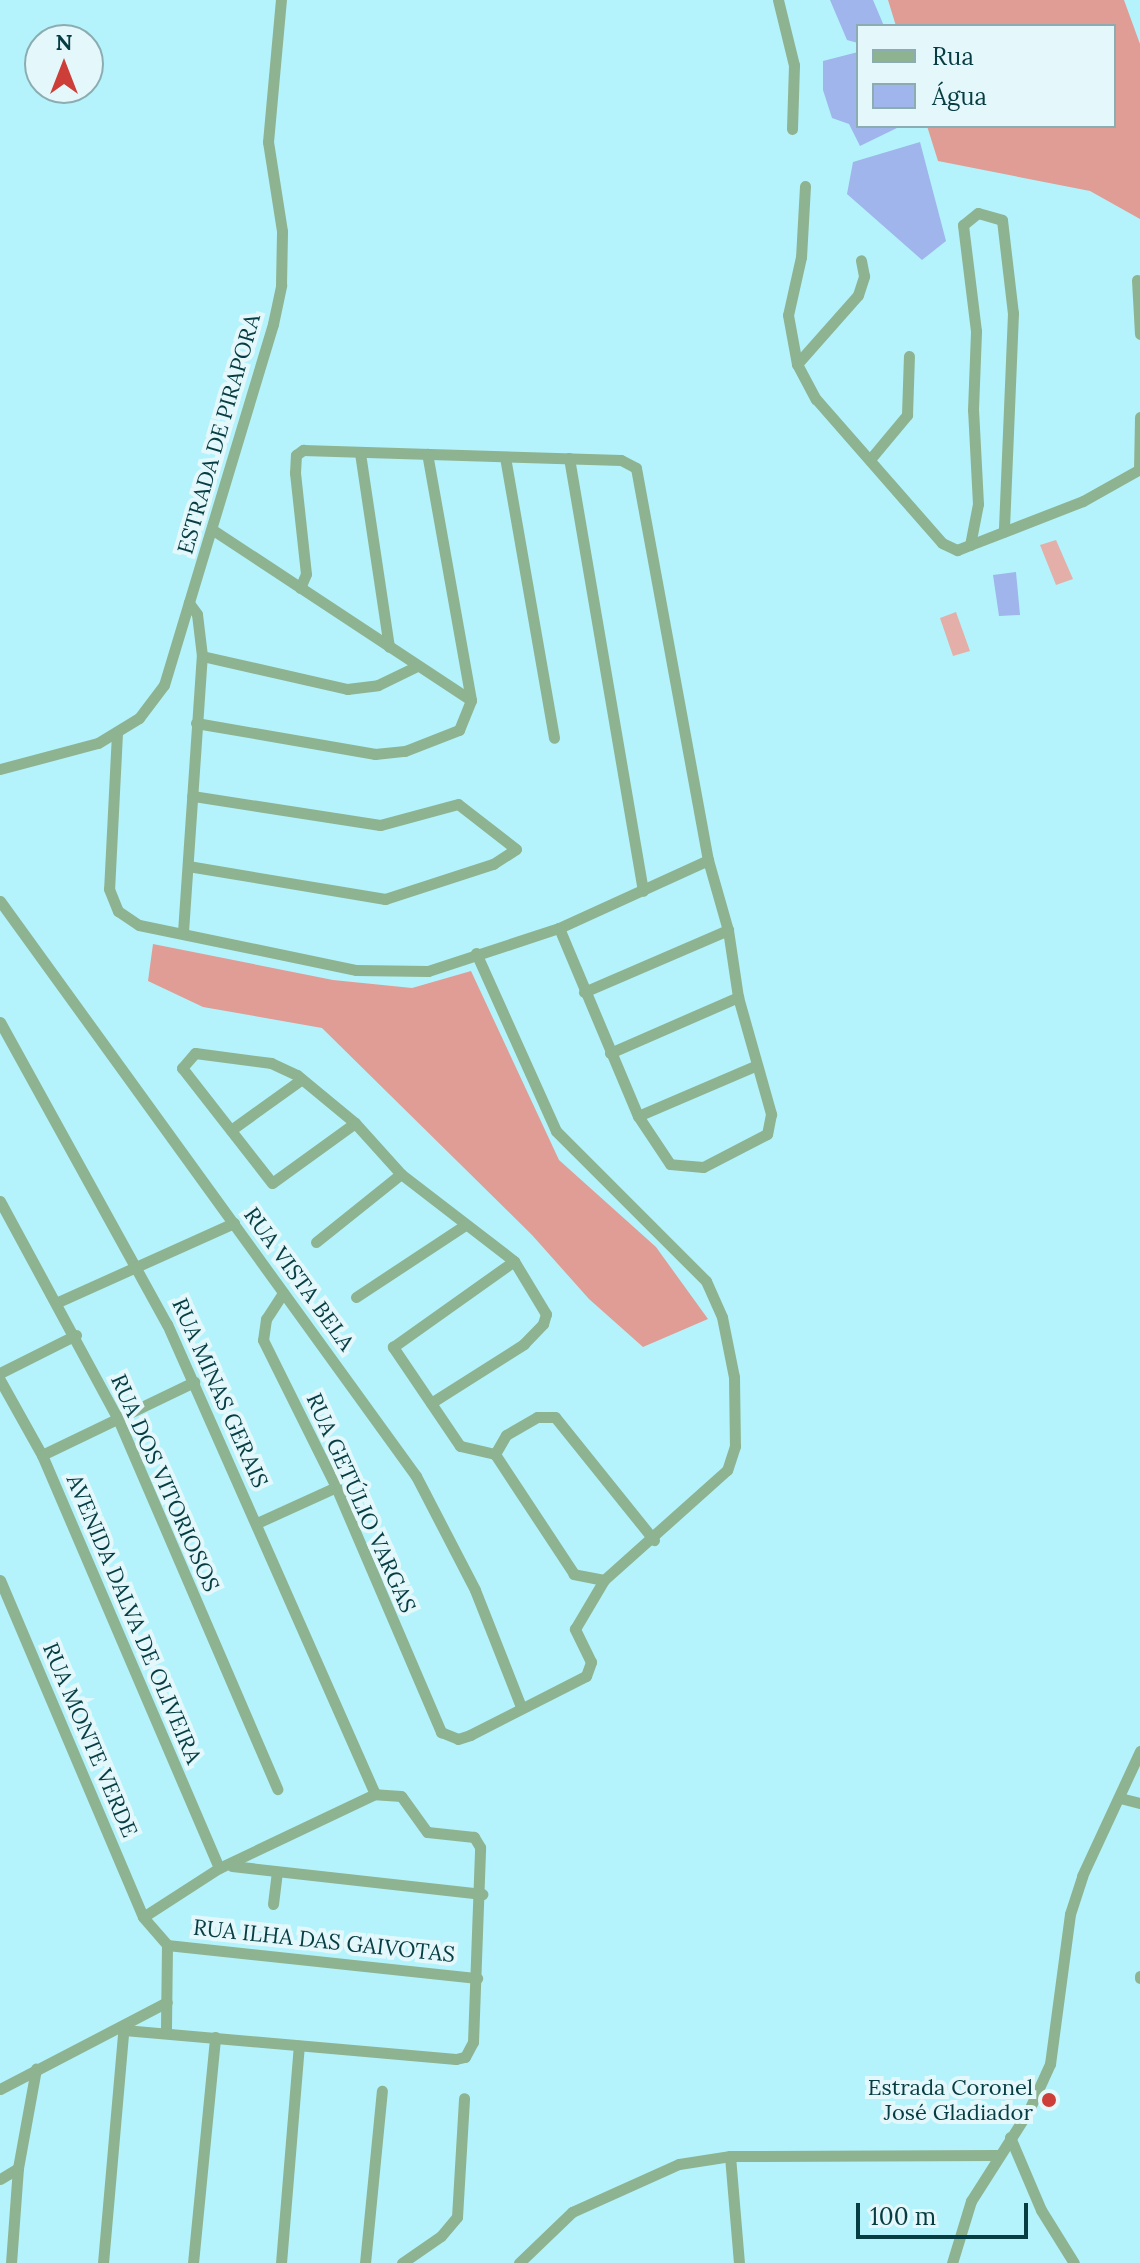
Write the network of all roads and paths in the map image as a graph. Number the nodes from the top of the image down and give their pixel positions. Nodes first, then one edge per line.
1 (281, 0) edge
2 (778, 0) edge
3 (792, 129) dead end
4 (805, 186) dead end
5 (861, 260) dead end
6 (1137, 280) dead end
7 (1140, 334) edge
8 (909, 356) dead end
9 (797, 364) junction
10 (1140, 417) edge
11 (360, 453) junction
12 (427, 454) junction
13 (505, 457) junction
14 (872, 457) junction
15 (569, 458) junction
16 (1139, 470) edge
17 (213, 530) junction
18 (1004, 532) junction
19 (970, 545) junction
20 (300, 588) junction
21 (189, 603) junction
22 (389, 647) junction
23 (202, 656) junction
24 (415, 667) junction
25 (471, 700) junction
26 (196, 723) junction
27 (117, 733) junction
28 (554, 738) dead end
29 (0, 769) edge
30 (192, 796) junction
31 (708, 860) junction
32 (188, 866) junction
33 (643, 891) junction
34 (0, 901) edge
35 (559, 928) junction
36 (728, 930) junction
37 (183, 932) junction
38 (476, 953) junction
39 (584, 992) junction
40 (738, 997) junction
41 (0, 1022) edge
42 (610, 1053) junction
43 (757, 1065) junction
44 (302, 1079) junction
45 (638, 1116) junction
46 (355, 1123) junction
47 (231, 1130) junction
48 (401, 1174) junction
49 (0, 1201) edge
50 (234, 1223) junction
51 (465, 1225) junction
52 (316, 1242) dead end
53 (514, 1261) junction
54 (139, 1266) junction
55 (283, 1293) junction
56 (356, 1297) dead end
57 (58, 1302) junction
58 (76, 1335) junction
59 (0, 1373) edge
60 (194, 1382) junction
61 (3, 1385) edge
62 (431, 1403) junction
63 (0, 1404) edge
64 (118, 1419) junction
65 (495, 1454) junction
66 (42, 1455) junction
67 (336, 1487) junction
68 (257, 1523) junction
69 (654, 1540) junction
70 (0, 1580) edge
71 (604, 1580) junction
72 (521, 1707) junction
73 (1140, 1751) edge
74 (277, 1789) dead end
75 (375, 1794) junction
76 (1120, 1798) junction
77 (1140, 1803) edge
78 (224, 1867) junction
79 (277, 1872) junction
80 (482, 1894) junction
81 (273, 1904) dead end
82 (143, 1917) junction
83 (167, 1945) junction
84 (477, 1978) junction
85 (167, 2002) junction
86 (124, 2026) junction
87 (166, 2033) junction
88 (215, 2037) junction
89 (299, 2046) junction
90 (36, 2069) junction
91 (0, 2089) edge
92 (382, 2091) dead end
93 (464, 2098) dead end
94 (1010, 2137) junction
95 (998, 2155) junction
96 (730, 2156) junction
97 (18, 2168) junction
98 (0, 2179) edge
99 (11, 2263) edge
100 (103, 2263) edge
101 (193, 2263) edge
102 (281, 2263) edge
103 (365, 2263) edge
104 (402, 2263) edge
105 (519, 2263) edge
106 (739, 2263) edge
107 (952, 2263) edge
108 (1074, 2263) edge

1 - 17 street, ESTRADA DE PIRAPORA
2 - 3 street
4 - 9 street
5 - 9 street
6 - 7 street
8 - 14 street
9 - 14 street
10 - 16 street
11 - 12 street
11 - 20 street
11 - 22 street
12 - 13 street
12 - 25 street
13 - 15 street
13 - 28 street
14 - 19 street
15 - 31 street
15 - 33 street
16 - 18 street
17 - 20 street
17 - 21 street, ESTRADA DE PIRAPORA
18 - 19 street
18 - 19 street
20 - 22 street
21 - 23 street
21 - 27 street, ESTRADA DE PIRAPORA
22 - 24 street
23 - 24 street
23 - 26 street
24 - 25 street
25 - 26 street
26 - 30 street
27 - 29 street, ESTRADA DE PIRAPORA
27 - 37 street
30 - 32 street
30 - 32 street
31 - 33 street
31 - 36 street
32 - 37 street
33 - 35 street
34 - 50 street, RUA VISTA BELA
35 - 38 street
35 - 39 street
36 - 39 street
36 - 40 street
37 - 38 street
38 - 69 street
39 - 42 street
40 - 42 street
40 - 43 street
41 - 54 street, RUA MINAS GERAIS
42 - 45 street
43 - 45 street
43 - 45 street
44 - 46 street
44 - 47 street
44 - 47 street
46 - 47 street
46 - 48 street
48 - 51 street
48 - 52 street
49 - 57 street, RUA DOS VITORIOSOS
50 - 54 street
50 - 55 street, RUA VISTA BELA
51 - 53 street
51 - 56 street
53 - 62 street
53 - 62 street
54 - 57 street
54 - 60 street, RUA MINAS GERAIS
55 - 67 street, RUA GETÚLIO VARGAS
55 - 72 street, RUA VISTA BELA
57 - 58 street, RUA DOS VITORIOSOS
58 - 59 street
58 - 64 street, RUA DOS VITORIOSOS
60 - 64 street
60 - 68 street, RUA MINAS GERAIS
61 - 63 street
61 - 66 street, AVENIDA DALVA DE OLIVEIRA
62 - 65 street
64 - 66 street
64 - 74 street, RUA DOS VITORIOSOS
65 - 69 street
65 - 71 street
66 - 78 street, AVENIDA DALVA DE OLIVEIRA
67 - 68 street
67 - 72 street, RUA GETÚLIO VARGAS
68 - 75 street, RUA MINAS GERAIS
69 - 71 street
70 - 82 street, RUA MONTE VERDE
71 - 72 street
73 - 76 street
75 - 78 street
75 - 80 street
76 - 77 street
76 - 94 street
78 - 79 street
78 - 82 street
79 - 80 street
79 - 81 street
80 - 84 street
82 - 83 street, RUA MONTE VERDE
83 - 84 street, RUA ILHA DAS GAIVOTAS
83 - 85 street
84 - 89 street
85 - 86 street
85 - 87 street
86 - 87 street
86 - 90 street
86 - 100 street
87 - 88 street
88 - 89 street
88 - 101 street
89 - 102 street
90 - 91 street
90 - 97 street
92 - 103 street
93 - 104 street
94 - 95 street
94 - 108 street
95 - 96 street
95 - 107 street
96 - 105 street
96 - 106 street
97 - 98 street
97 - 99 street

